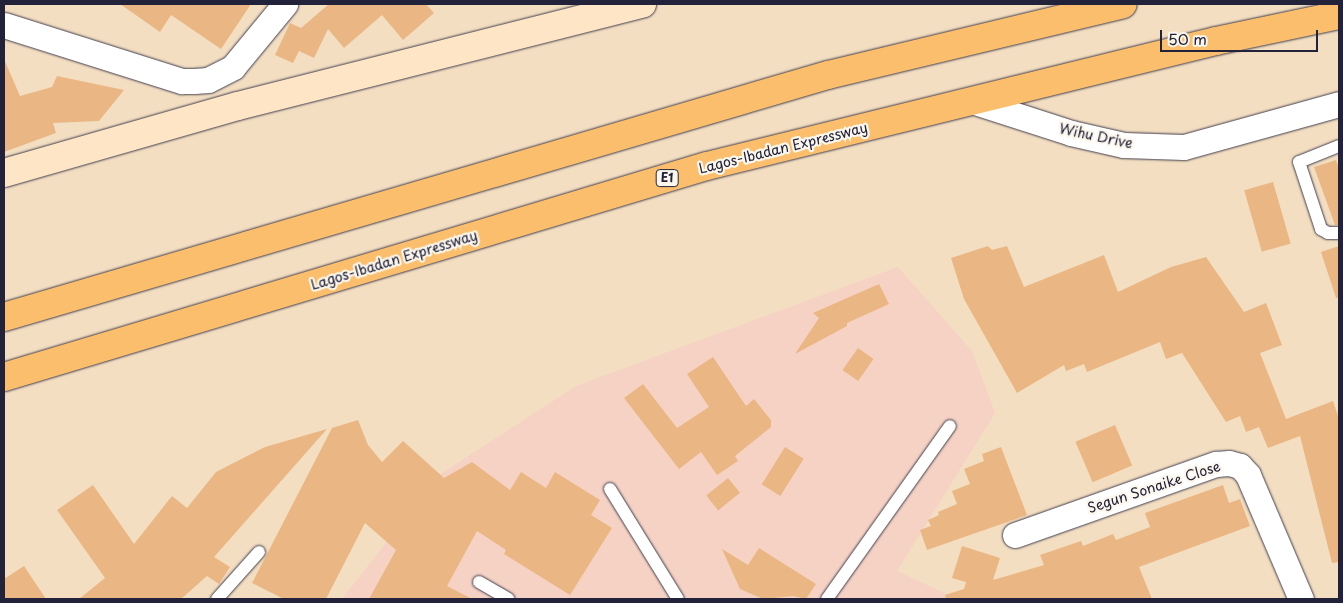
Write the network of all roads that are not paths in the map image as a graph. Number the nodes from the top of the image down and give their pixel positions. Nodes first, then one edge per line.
1 (285, 4) edge
2 (642, 4) edge
3 (1123, 4) edge
4 (1339, 15) edge
5 (4, 25) edge
6 (972, 101) junction
7 (1339, 104) edge
8 (1339, 146) edge
9 (4, 173) edge
10 (1339, 233) edge
11 (4, 317) edge
12 (4, 377) edge
13 (950, 426) dead end
14 (610, 489) dead end
15 (1015, 534) dead end
16 (259, 552) dead end
17 (479, 582) dead end
18 (217, 599) edge
19 (509, 599) edge
20 (678, 599) edge
21 (827, 599) edge
22 (1302, 599) edge

1 - 5 street
2 - 9 main road
3 - 11 highway
4 - 6 highway, Lagos-Ibadan Expressway / E1
6 - 7 street, Wihu Drive
6 - 12 highway, Lagos-Ibadan Expressway / E1
8 - 10 lane
13 - 21 lane
14 - 20 lane
15 - 22 street, Segun Sonaike Close
16 - 18 lane
17 - 19 lane

